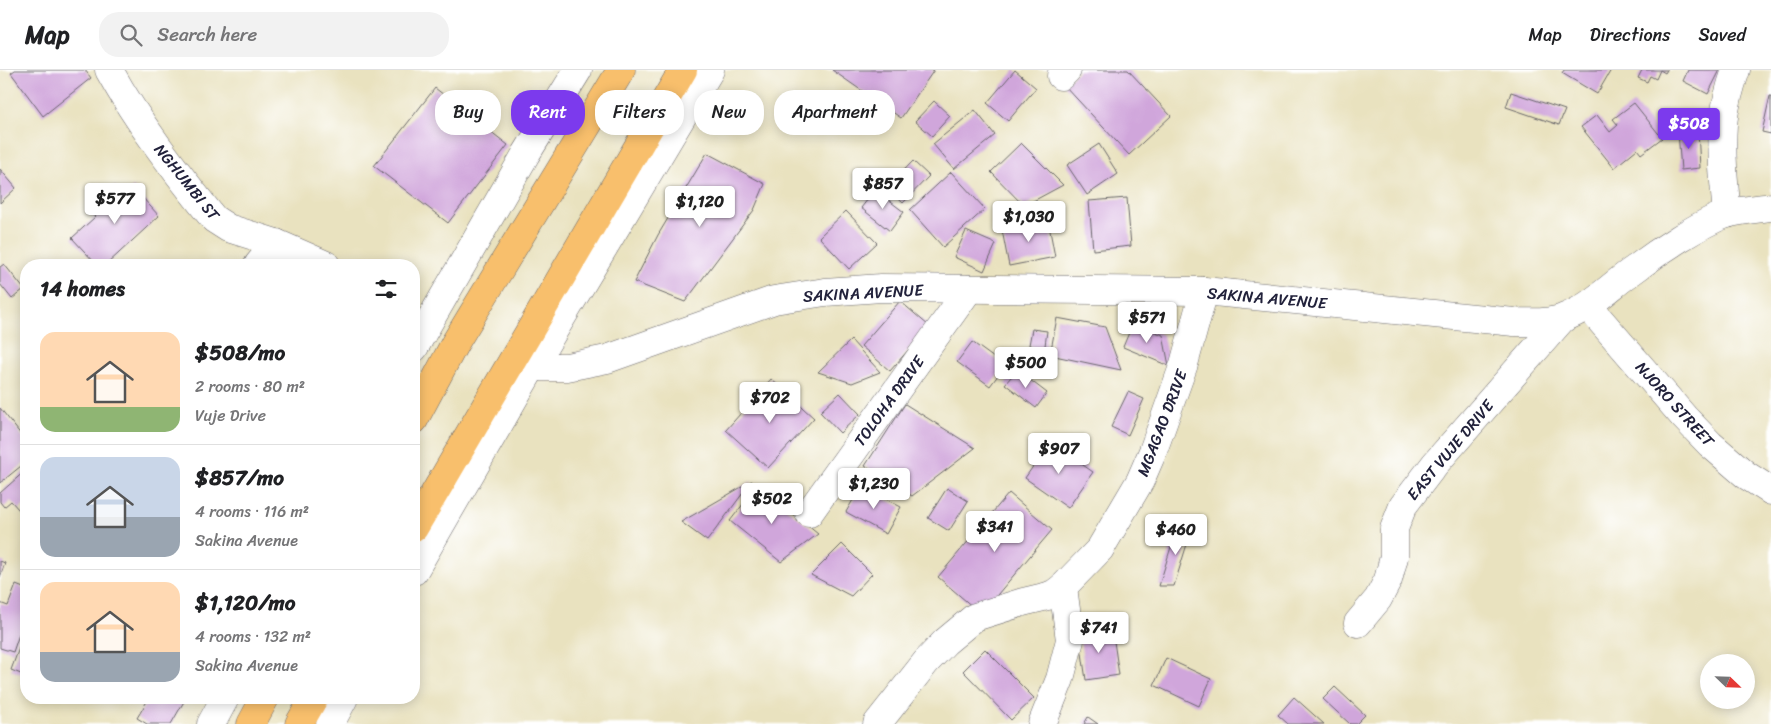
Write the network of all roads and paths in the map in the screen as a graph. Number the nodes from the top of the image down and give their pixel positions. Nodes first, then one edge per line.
1 (109, 70) edge
2 (578, 70) edge
3 (621, 70) edge
4 (683, 70) edge
5 (710, 70) edge
6 (1736, 70) edge
7 (1771, 207) edge
8 (1727, 214) junction
9 (276, 243) junction
10 (263, 259) edge
11 (312, 259) edge
12 (969, 289) junction
13 (1204, 291) junction
14 (1588, 306) junction
15 (1562, 319) junction
16 (420, 330) edge
17 (532, 368) junction
18 (420, 409) edge
19 (1771, 491) edge
20 (809, 513) dead end
21 (420, 518) edge
22 (420, 562) edge
23 (1063, 587) junction
24 (1358, 623) dead end
25 (222, 704) edge
26 (262, 704) edge
27 (311, 704) edge
28 (341, 704) edge
29 (211, 724) edge
30 (250, 724) edge
31 (299, 724) edge
32 (330, 724) edge
33 (877, 724) edge
34 (1042, 724) edge

1 - 9 street, NGHUMBI ST
2 - 16 street
3 - 18 highway
4 - 21 highway
5 - 17 street
6 - 8 street
7 - 8 street, SAKINA AVENUE
8 - 14 street, SAKINA AVENUE
9 - 10 street
9 - 11 street, NGHUMBI ST
12 - 13 street, SAKINA AVENUE
12 - 17 street, SAKINA AVENUE
12 - 20 street, TOLOHA DRIVE
13 - 15 street, SAKINA AVENUE
13 - 23 street, MGAGAO DRIVE
14 - 15 street, SAKINA AVENUE
14 - 19 street, NJORO STREET
15 - 24 street, EAST VUJE DRIVE
17 - 22 street
23 - 33 street, MGAGAO DRIVE
23 - 34 street
25 - 29 street
26 - 30 highway
27 - 31 highway
28 - 32 street

